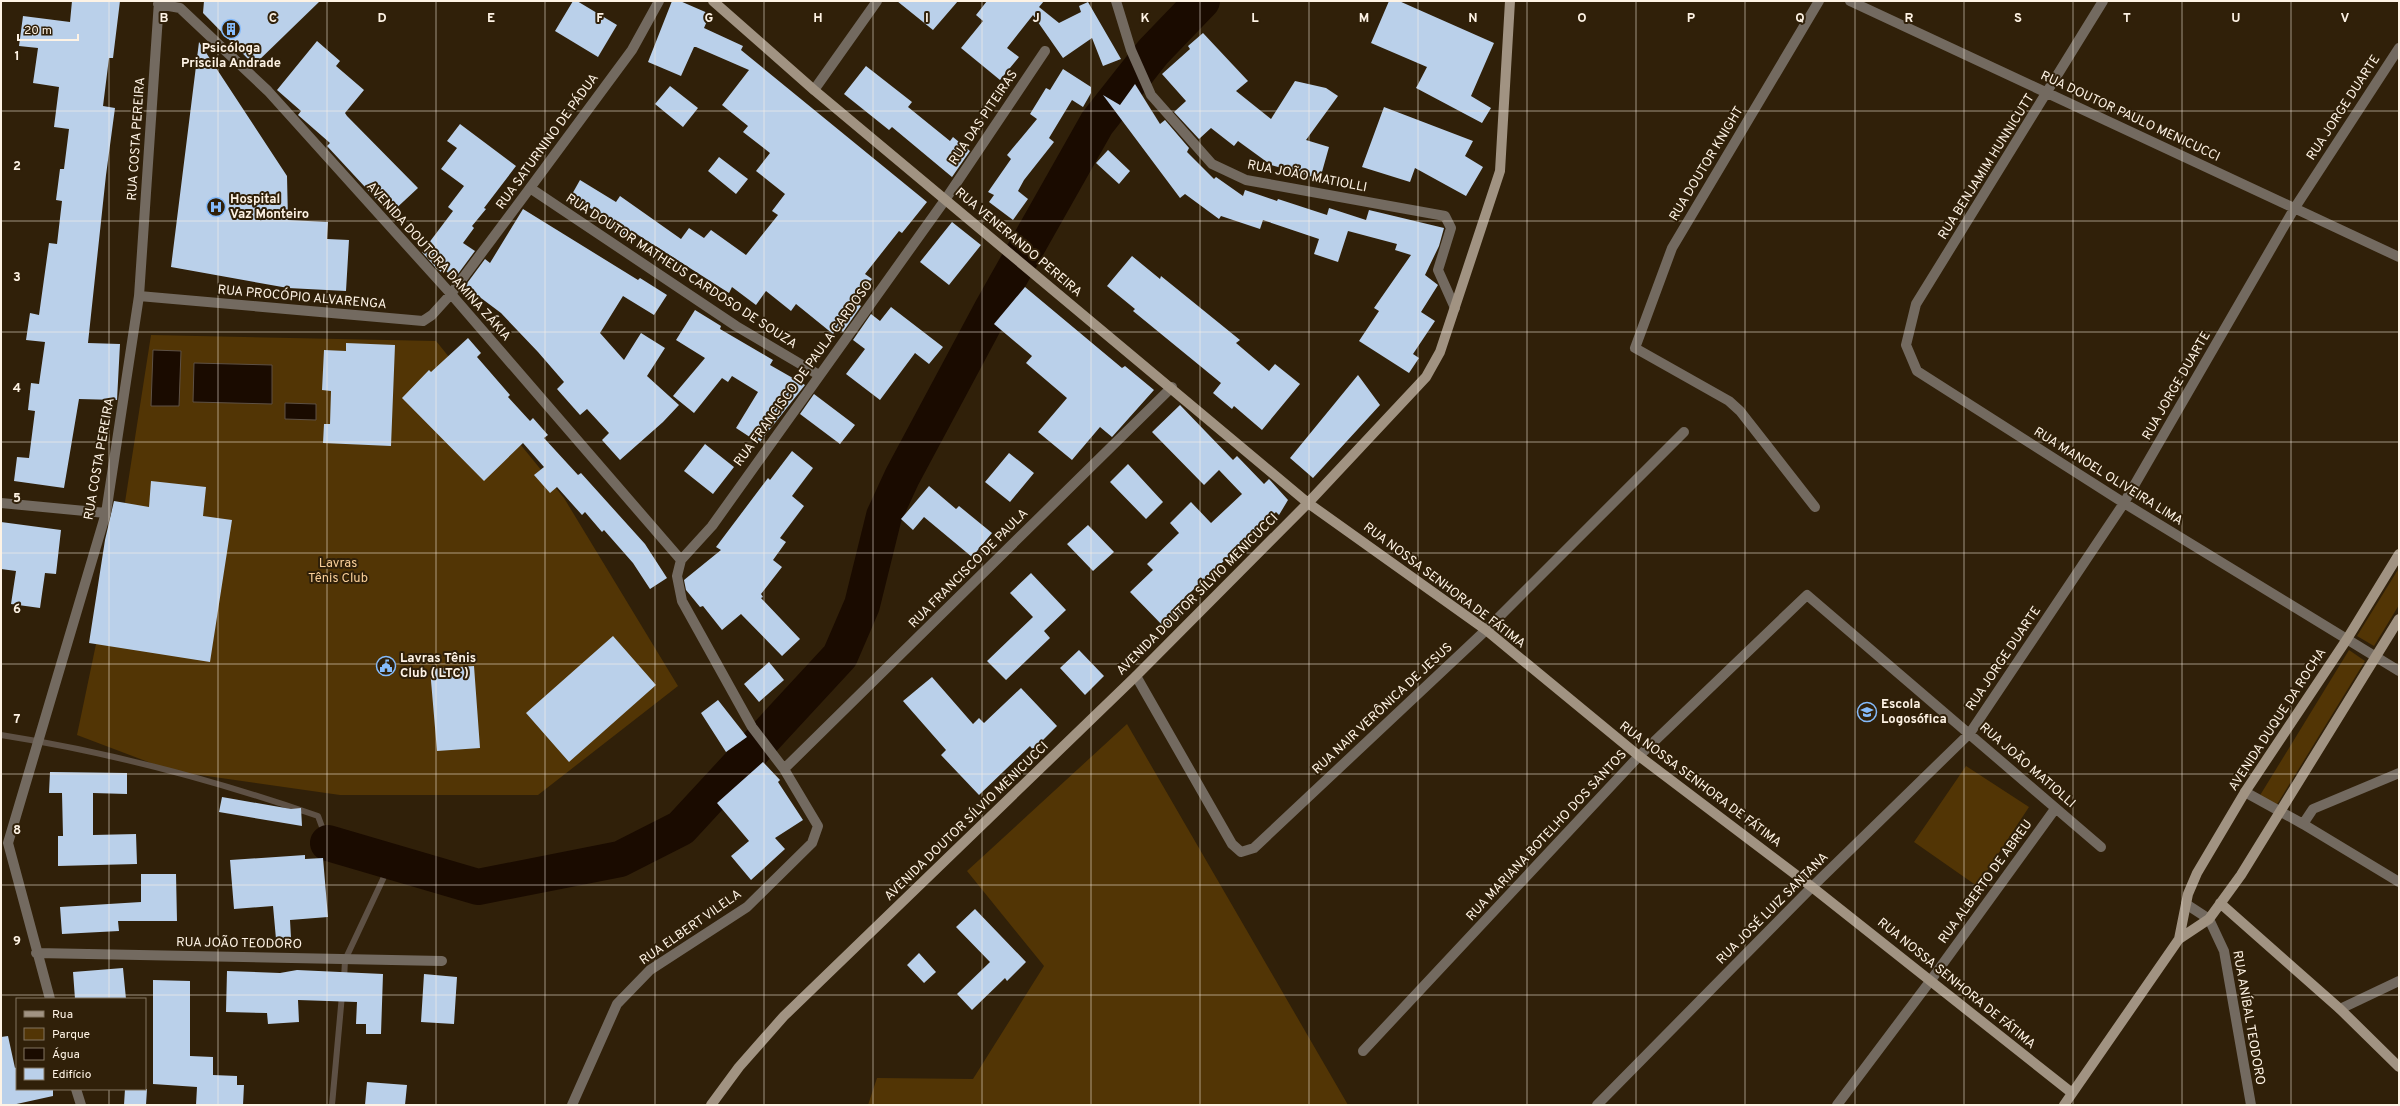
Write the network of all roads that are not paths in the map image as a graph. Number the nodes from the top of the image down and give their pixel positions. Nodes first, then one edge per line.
1 (659, 1) edge
2 (713, 1) edge
3 (877, 1) edge
4 (1116, 1) edge
5 (1510, 1) edge
6 (1819, 1) edge
7 (1850, 1) edge
8 (2104, 1) edge
9 (158, 2) edge
10 (2399, 48) edge
11 (1045, 51) dead end
12 (814, 90) junction
13 (2048, 93) junction
14 (530, 188) junction
15 (945, 200) junction
16 (2294, 209) junction
17 (2399, 257) edge
18 (451, 294) junction
19 (140, 296) junction
20 (1916, 304) joint
21 (1454, 308) junction
22 (818, 375) junction
23 (1172, 388) junction
24 (1684, 432) dead end
25 (1, 503) edge
26 (1308, 503) junction
27 (2124, 503) junction
28 (1816, 507) dead end
29 (106, 513) junction
30 (2399, 554) edge
31 (681, 560) junction
32 (1807, 595) joint
33 (2399, 619) edge
34 (1486, 630) junction
35 (2347, 639) junction
36 (2377, 657) junction
37 (2399, 671) edge
38 (1136, 676) junction
39 (1970, 734) junction
40 (1639, 756) junction
41 (784, 769) junction
42 (2399, 773) edge
43 (2245, 792) junction
44 (2056, 809) junction
45 (2281, 813) junction
46 (2303, 824) junction
47 (4, 843) edge
48 (2101, 847) dead end
49 (2399, 882) edge
50 (1812, 887) junction
51 (2220, 903) junction
52 (2186, 904) junction
53 (2209, 919) junction
54 (2179, 938) junction
55 (36, 953) junction
56 (442, 961) dead end
57 (1931, 980) junction
58 (2399, 981) edge
59 (50, 998) edge
60 (2340, 1009) junction
61 (1363, 1051) dead end
62 (2399, 1067) edge
63 (76, 1090) edge
64 (2072, 1093) junction
65 (81, 1105) edge
66 (572, 1105) edge
67 (711, 1105) edge
68 (1597, 1105) edge
69 (1837, 1105) edge
70 (2064, 1105) edge
71 (2251, 1105) edge

1 - 14 street, RUA SATURNINO DE PÁDUA
2 - 12 street, RUA VENERANDO PEREIRA
3 - 12 street
4 - 21 street, RUA JOÃO MATIOLLI
5 - 21 street, AVENIDA DOUTOR SÍLVIO MENICUCCI
6 - 28 street, RUA DOUTOR KNIGHT
7 - 13 street, RUA DOUTOR PAULO MENICUCCI
8 - 13 street, RUA BENJAMIM HUNNICUTT
9 - 18 street, AVENIDA DOUTORA DAMINA ZÁKIA
9 - 19 street, RUA COSTA PEREIRA
10 - 16 street, RUA JORGE DUARTE
11 - 15 street, RUA DAS PITEIRAS
12 - 15 street, RUA VENERANDO PEREIRA
13 - 16 street, RUA DOUTOR PAULO MENICUCCI
13 - 20 street, RUA BENJAMIM HUNNICUTT
14 - 18 street, RUA SATURNINO DE PÁDUA
14 - 22 street, RUA DOUTOR MATHEUS CARDOSO DE SOUZA
15 - 22 street, RUA FRANCISCO DE PAULA CARDOSO
15 - 23 street, RUA VENERANDO PEREIRA
16 - 17 street, RUA DOUTOR PAULO MENICUCCI
16 - 27 street, RUA JORGE DUARTE
18 - 19 street, RUA PROCÓPIO ALVARENGA
18 - 31 street, AVENIDA DOUTORA DAMINA ZÁKIA
19 - 29 street, RUA COSTA PEREIRA
20 - 27 street, RUA MANOEL OLIVEIRA LIMA
21 - 26 street, AVENIDA DOUTOR SÍLVIO MENICUCCI
22 - 31 street, RUA FRANCISCO DE PAULA CARDOSO
23 - 26 street, RUA VENERANDO PEREIRA
23 - 41 street, RUA FRANCISCO DE PAULA
24 - 34 street, RUA NAIR VERÔNICA DE JESUS
25 - 29 street
26 - 34 street, RUA NOSSA SENHORA DE FÁTIMA
26 - 38 street, AVENIDA DOUTOR SÍLVIO MENICUCCI
27 - 35 street, RUA MANOEL OLIVEIRA LIMA
27 - 39 street, RUA JORGE DUARTE
29 - 47 street, RUA COSTA PEREIRA
30 - 35 street, AVENIDA DUQUE DA ROCHA
31 - 41 street
32 - 39 street, RUA JOÃO MATIOLLI
32 - 40 street, RUA MARIANA BOTELHO DOS SANTOS
33 - 36 street
34 - 38 street, RUA NAIR VERÔNICA DE JESUS
34 - 40 street, RUA NOSSA SENHORA DE FÁTIMA
35 - 36 street, RUA MANOEL OLIVEIRA LIMA
35 - 43 street, AVENIDA DUQUE DA ROCHA
36 - 37 street, RUA MANOEL OLIVEIRA LIMA
36 - 45 street
38 - 67 street, AVENIDA DOUTOR SÍLVIO MENICUCCI
39 - 44 street, RUA JOÃO MATIOLLI
39 - 50 street, RUA JOSÉ LUIZ SANTANA
40 - 50 street, RUA NOSSA SENHORA DE FÁTIMA
40 - 61 street, RUA MARIANA BOTELHO DOS SANTOS
41 - 66 street, RUA ELBERT VILELA
42 - 46 street
43 - 45 street
43 - 52 street, AVENIDA DUQUE DA ROCHA
44 - 48 street, RUA JOÃO MATIOLLI
44 - 57 street, RUA ALBERTO DE ABREU
45 - 46 street
45 - 51 street
46 - 49 street
47 - 55 street, RUA COSTA PEREIRA
50 - 57 street, RUA NOSSA SENHORA DE FÁTIMA
50 - 68 street, RUA JOSÉ LUIZ SANTANA
51 - 53 street
51 - 60 street
52 - 53 street
52 - 54 street, AVENIDA DUQUE DA ROCHA
53 - 54 street
53 - 71 street, RUA ANÍBAL TEODORO
54 - 64 street
55 - 56 street, RUA JOÃO TEODORO
55 - 59 street, RUA COSTA PEREIRA
57 - 64 street, RUA NOSSA SENHORA DE FÁTIMA
57 - 69 street, RUA ALBERTO DE ABREU
58 - 60 street
60 - 62 street
63 - 65 street
64 - 70 street

